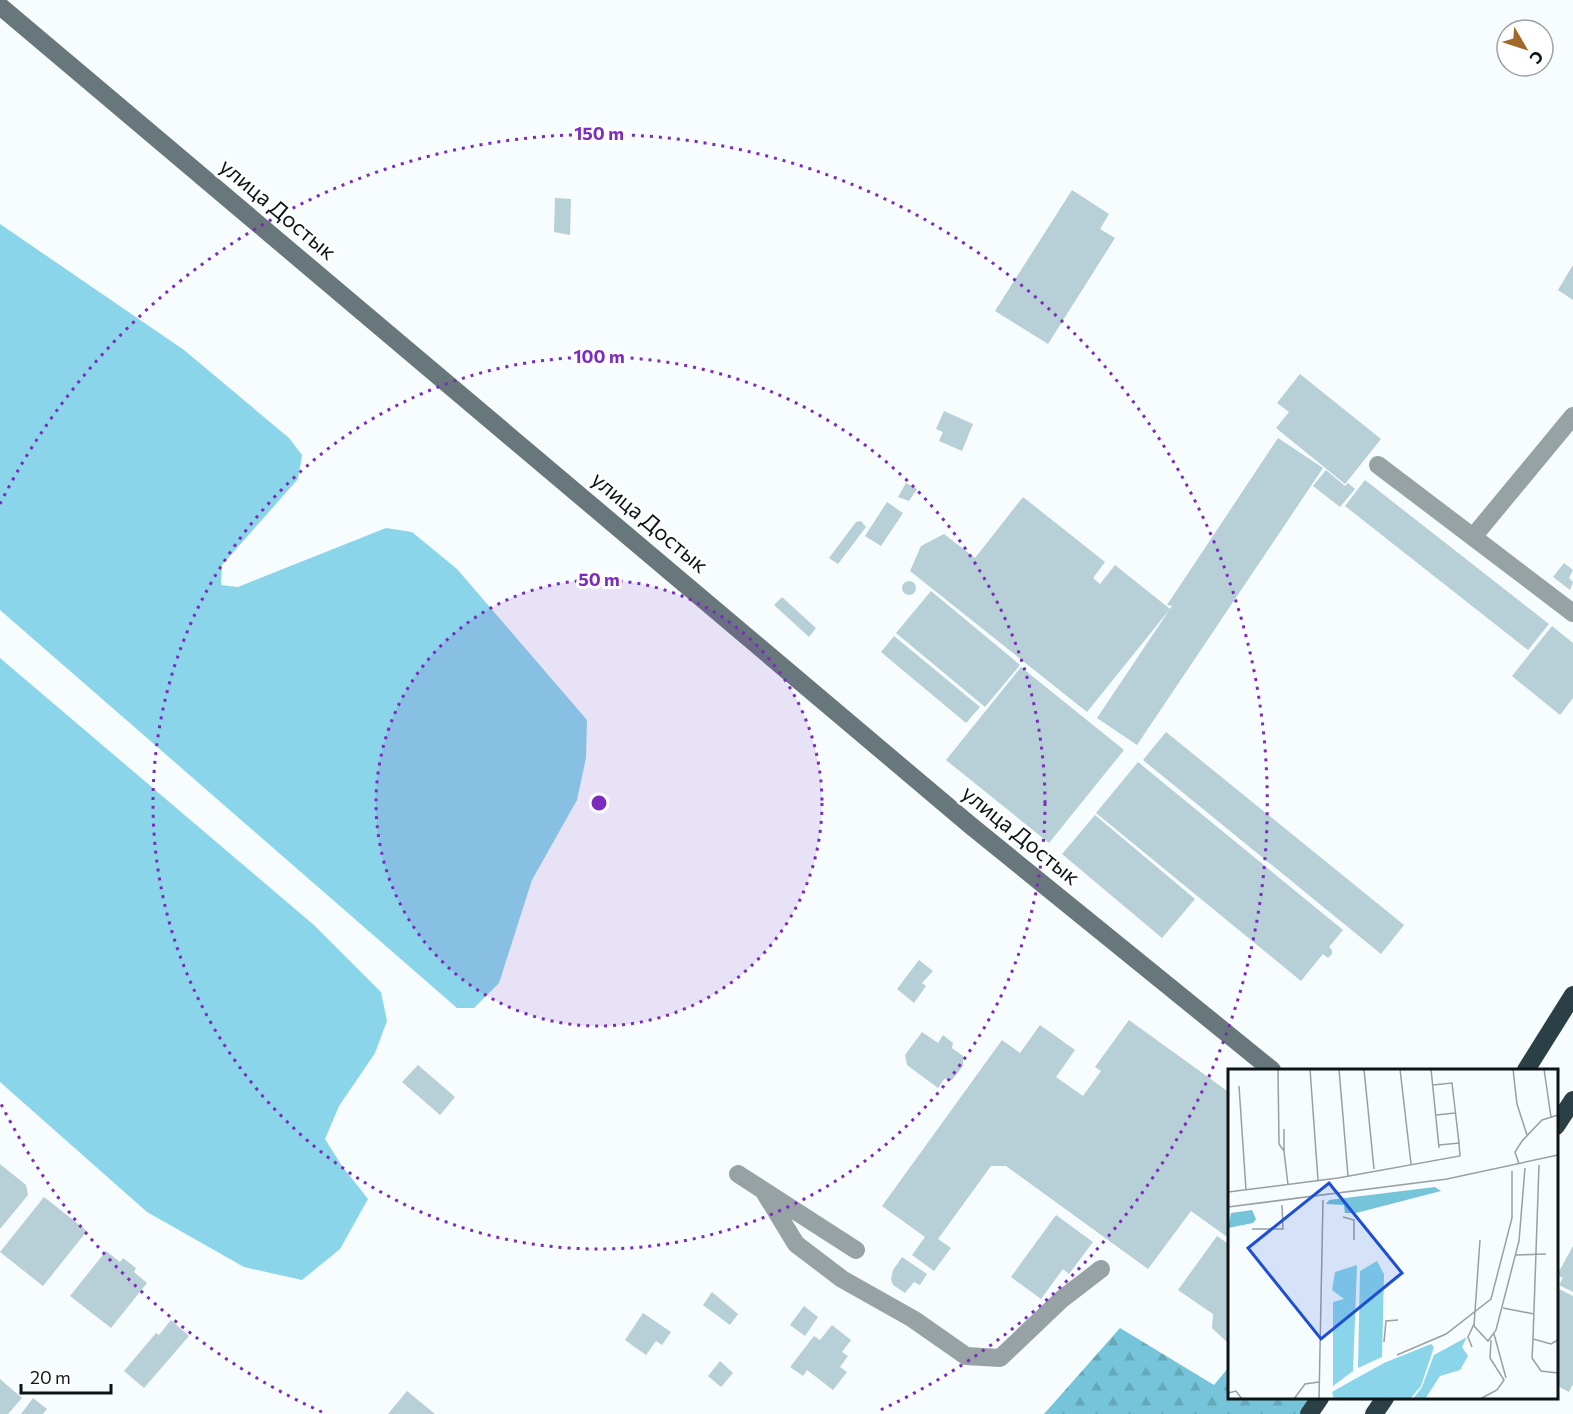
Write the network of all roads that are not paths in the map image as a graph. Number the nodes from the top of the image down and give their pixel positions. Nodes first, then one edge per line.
1 (0, 6) edge
2 (1573, 416) edge
3 (1378, 465) dead end
4 (1473, 537) junction
5 (1573, 613) edge
6 (1573, 995) edge
7 (1270, 1069) edge
8 (1527, 1069) edge
9 (1573, 1100) edge
10 (1558, 1124) edge
11 (738, 1174) dead end
12 (763, 1190) junction
13 (856, 1250) dead end
14 (1101, 1269) dead end
15 (1319, 1399) edge
16 (1384, 1399) edge
17 (1309, 1414) edge
18 (1374, 1414) edge

1 - 7 main road, улица Достык
2 - 4 street
3 - 4 street
4 - 5 street
6 - 8 highway
9 - 10 highway
11 - 12 street
12 - 13 street
12 - 14 street
15 - 17 highway
16 - 18 highway

